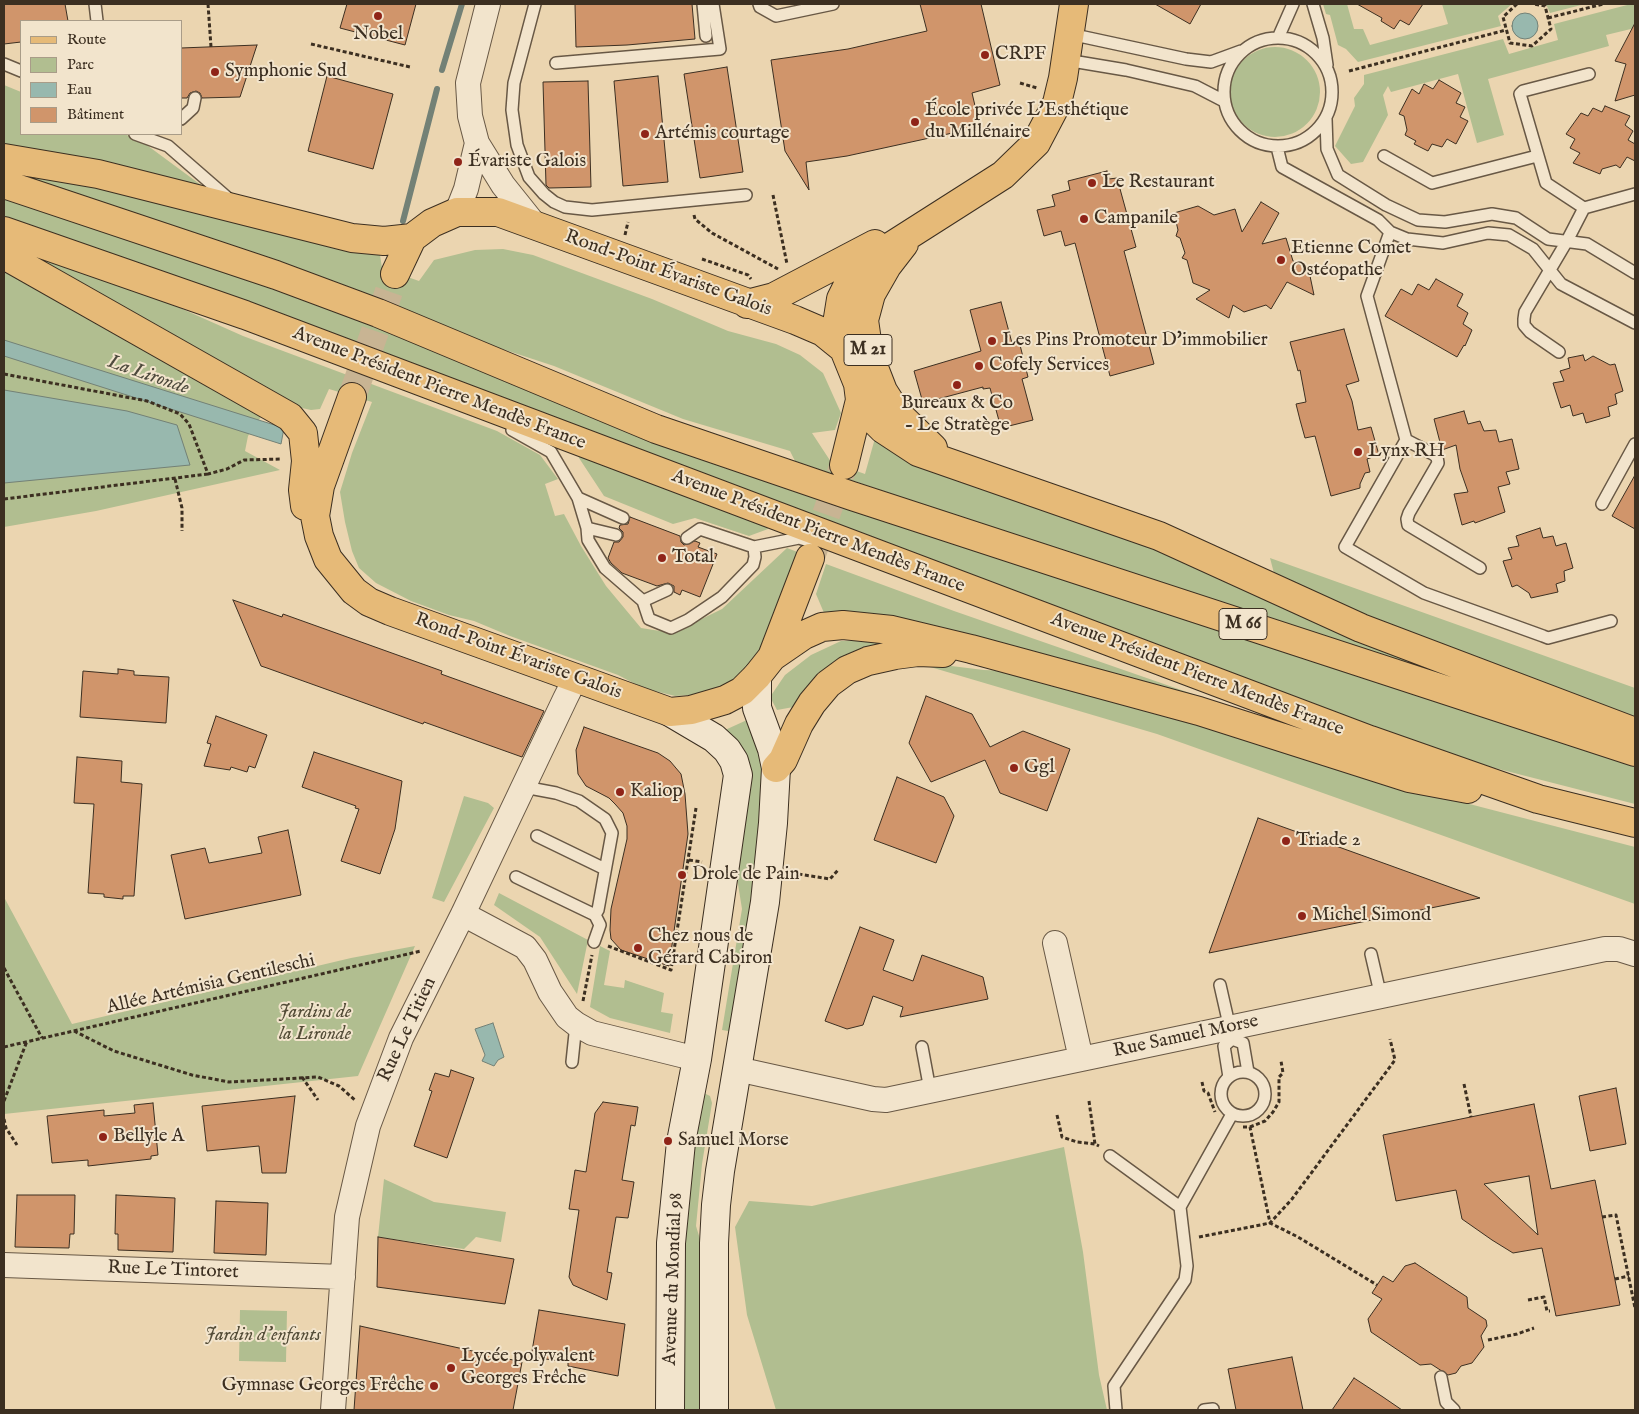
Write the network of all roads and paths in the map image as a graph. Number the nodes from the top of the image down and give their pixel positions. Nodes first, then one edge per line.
1 (95, 4) edge
2 (208, 4) edge
3 (488, 4) edge
4 (535, 4) edge
5 (704, 4) edge
6 (713, 4) edge
7 (759, 4) edge
8 (833, 4) edge
9 (1074, 4) edge
10 (1294, 4) edge
11 (1313, 4) edge
12 (1516, 4) edge
13 (1534, 4) edge
14 (1603, 4) edge
15 (1548, 18) junction
16 (97, 20) edge
17 (1506, 30) junction
18 (706, 36) dead end
19 (1278, 38) junction
20 (311, 44) dead end
21 (211, 47) dead end
22 (1068, 47) junction
23 (1243, 50) junction
24 (556, 63) dead end
25 (4, 64) edge
26 (410, 68) dead end
27 (1328, 69) junction
28 (20, 71) edge
29 (1349, 71) dead end
30 (1589, 74) dead end
31 (195, 98) dead end
32 (1224, 101) junction
33 (182, 118) edge
34 (1326, 119) junction
35 (138, 135) edge
36 (477, 143) junction
37 (1278, 147) junction
38 (1384, 156) dead end
39 (1537, 156) junction
40 (4, 158) edge
41 (4, 184) edge
42 (1635, 194) edge
43 (746, 195) dead end
44 (773, 195) dead end
45 (692, 200) junction
46 (1386, 205) junction
47 (1584, 208) junction
48 (244, 212) junction
49 (457, 212) junction
50 (1378, 220) junction
51 (535, 225) junction
52 (914, 230) junction
53 (4, 231) edge
54 (1390, 232) junction
55 (412, 238) junction
56 (1567, 241) junction
57 (4, 255) edge
58 (693, 255) dead end
59 (1550, 268) junction
60 (788, 270) dead end
61 (781, 271) dead end
62 (1635, 273) edge
63 (395, 274) tunnel mouth
64 (751, 294) junction
65 (245, 314) junction
66 (1635, 323) edge
67 (844, 349) junction
68 (1559, 352) dead end
69 (4, 374) edge
70 (352, 397) tunnel mouth
71 (860, 400) junction
72 (441, 402) dead end
73 (505, 427) dead end
74 (1406, 440) junction
75 (1635, 444) edge
76 (288, 460) dead end
77 (941, 460) junction
78 (844, 465) tunnel mouth
79 (208, 474) junction
80 (174, 479) junction
81 (578, 498) junction
82 (4, 499) edge
83 (1602, 504) dead end
84 (623, 518) dead end
85 (587, 528) junction
86 (182, 531) dead end
87 (616, 535) dead end
88 (319, 536) junction
89 (687, 538) dead end
90 (842, 542) junction
91 (754, 547) junction
92 (810, 558) tunnel mouth
93 (1480, 568) dead end
94 (667, 590) dead end
95 (643, 601) junction
96 (1611, 621) dead end
97 (971, 649) junction
98 (765, 666) junction
99 (569, 676) junction
100 (670, 712) junction
101 (1635, 732) edge
102 (1635, 752) edge
103 (776, 768) junction
104 (524, 787) junction
105 (1538, 799) junction
106 (696, 808) dead end
107 (1635, 823) edge
108 (537, 836) dead end
109 (689, 860) junction
110 (694, 860) dead end
111 (605, 869) junction
112 (838, 869) dead end
113 (789, 872) dead end
114 (516, 877) dead end
115 (463, 914) junction
116 (595, 915) junction
117 (599, 941) junction
118 (1055, 944) dead end
119 (424, 951) dead end
120 (1371, 954) dead end
121 (1635, 954) edge
122 (4, 968) edge
123 (1220, 985) dead end
124 (1380, 996) junction
125 (576, 1024) junction
126 (1229, 1025) junction
127 (74, 1031) junction
128 (42, 1038) junction
129 (1390, 1039) dead end
130 (27, 1042) junction
131 (4, 1047) edge
132 (922, 1047) dead end
133 (697, 1059) junction
134 (1081, 1059) junction
135 (1281, 1061) dead end
136 (572, 1062) dead end
137 (737, 1069) junction
138 (1248, 1072) junction
139 (302, 1076) junction
140 (1229, 1077) junction
141 (1202, 1082) dead end
142 (1464, 1084) dead end
143 (930, 1090) junction
144 (318, 1100) dead end
145 (4, 1101) edge
146 (356, 1101) dead end
147 (1088, 1101) dead end
148 (1232, 1114) junction
149 (1057, 1115) dead end
150 (1471, 1117) dead end
151 (4, 1119) edge
152 (1226, 1126) junction
153 (1250, 1127) junction
154 (1095, 1144) junction
155 (18, 1145) dead end
156 (1110, 1156) joint
157 (1180, 1207) junction
158 (1602, 1217) dead end
159 (1270, 1223) junction
160 (1184, 1240) junction
161 (4, 1265) edge
162 (1629, 1276) junction
163 (343, 1277) junction
164 (1615, 1279) dead end
165 (1377, 1286) dead end
166 (1528, 1300) dead end
167 (1635, 1308) edge
168 (1550, 1311) dead end
169 (1534, 1328) dead end
170 (1488, 1340) dead end
171 (1441, 1377) dead end
172 (333, 1410) edge
173 (670, 1410) edge
174 (714, 1410) edge
175 (1116, 1410) edge
176 (1454, 1410) edge

1 - 16 lane
2 - 21 path
3 - 36 street
4 - 45 lane
5 - 18 lane
6 - 24 lane
7 - 8 lane
9 - 22 main road, M 21
10 - 19 lane
11 - 27 lane
12 - 17 path
13 - 15 path
14 - 15 path
15 - 17 path
17 - 29 path
19 - 23 lane
19 - 27 lane
20 - 26 path
22 - 23 lane
22 - 32 lane
22 - 52 main road, M 21
23 - 32 lane
25 - 28 lane
27 - 34 lane
30 - 39 lane
31 - 33 lane
32 - 37 lane
34 - 37 lane
34 - 46 lane
35 - 48 lane
36 - 49 street
36 - 51 street
37 - 50 lane
38 - 39 lane
39 - 47 lane
40 - 48 main road
41 - 102 main road, M 66
42 - 47 lane
43 - 45 lane
44 - 60 path
45 - 61 path
46 - 50 lane
46 - 56 lane
47 - 56 lane
48 - 55 main road
49 - 51 main road, Rond-Point Évariste Galois
49 - 55 main road, Rond-Point Évariste Galois
50 - 54 lane
51 - 64 main road, Rond-Point Évariste Galois
52 - 64 main road, M 21
52 - 67 main road, M 21
52 - 77 main road, M 21
53 - 65 main road, Avenue Président Pierre Mendès France
54 - 59 lane
54 - 74 lane
55 - 63 main road, Rond-Point Évariste Galois
56 - 59 lane
56 - 62 lane
57 - 88 main road
58 - 64 path
59 - 66 lane
59 - 68 lane
64 - 67 main road, Rond-Point Évariste Galois
65 - 72 lane
65 - 90 main road, Avenue Président Pierre Mendès France
67 - 71 main road, Rond-Point Évariste Galois
69 - 79 path
70 - 88 main road, Rond-Point Évariste Galois
71 - 77 main road, M 66
71 - 78 main road, Rond-Point Évariste Galois
73 - 81 lane
74 - 93 lane
74 - 96 lane
75 - 83 lane
76 - 79 path
77 - 101 main road, M 66
79 - 80 path
80 - 82 path
80 - 86 path
81 - 84 lane
81 - 85 lane
85 - 87 lane
85 - 95 lane
88 - 99 main road, Rond-Point Évariste Galois
89 - 91 lane
90 - 91 lane
90 - 105 main road, Avenue Président Pierre Mendès France
91 - 95 lane
92 - 98 main road, Rond-Point Évariste Galois
94 - 95 lane
97 - 98 main road
97 - 103 main road
97 - 105 main road
98 - 100 main road, Rond-Point Évariste Galois
98 - 103 main road, Avenue du Mondial 98
99 - 100 main road, Rond-Point Évariste Galois
99 - 104 street, Rue Le Titien
100 - 133 main road, Avenue du Mondial 98
103 - 137 main road, Avenue du Mondial 98
104 - 111 lane
104 - 115 street, Rue Le Titien
105 - 107 main road, Avenue Président Pierre Mendès France
106 - 109 path
108 - 111 lane
109 - 110 path
109 - 117 path
111 - 116 lane
112 - 113 path
114 - 116 lane
115 - 125 street
115 - 163 street, Rue Le Titien
116 - 117 lane
117 - 125 path
118 - 134 street
119 - 127 path, Allée Artémisia Gentileschi
120 - 124 lane
121 - 124 street, Rue Samuel Morse
122 - 128 path
123 - 126 lane
124 - 126 street, Rue Samuel Morse
125 - 133 street
125 - 136 lane
126 - 134 street, Rue Samuel Morse
126 - 138 lane
126 - 140 lane
127 - 128 path, Allée Artémisia Gentileschi
127 - 139 path
128 - 130 path, Allée Artémisia Gentileschi
129 - 159 path
130 - 131 path, Allée Artémisia Gentileschi
130 - 145 path
132 - 143 lane
133 - 137 main road
133 - 173 main road, Avenue du Mondial 98
134 - 143 street, Rue Samuel Morse
135 - 153 path
137 - 143 street, Rue Samuel Morse
137 - 174 main road, Avenue du Mondial 98
138 - 140 lane
138 - 148 lane
139 - 144 path
139 - 146 path
140 - 148 lane
141 - 152 path
142 - 150 path
147 - 154 path
148 - 152 lane
149 - 154 path
151 - 155 path
152 - 153 path
152 - 157 lane
153 - 159 path
154 - 156 path
156 - 157 lane
157 - 160 lane
158 - 162 path
159 - 160 path
159 - 165 path
160 - 175 lane
161 - 163 street, Rue Le Tintoret
162 - 164 path
162 - 167 path
163 - 172 street, Rue Le Titien
166 - 168 path
169 - 170 path
171 - 176 lane

